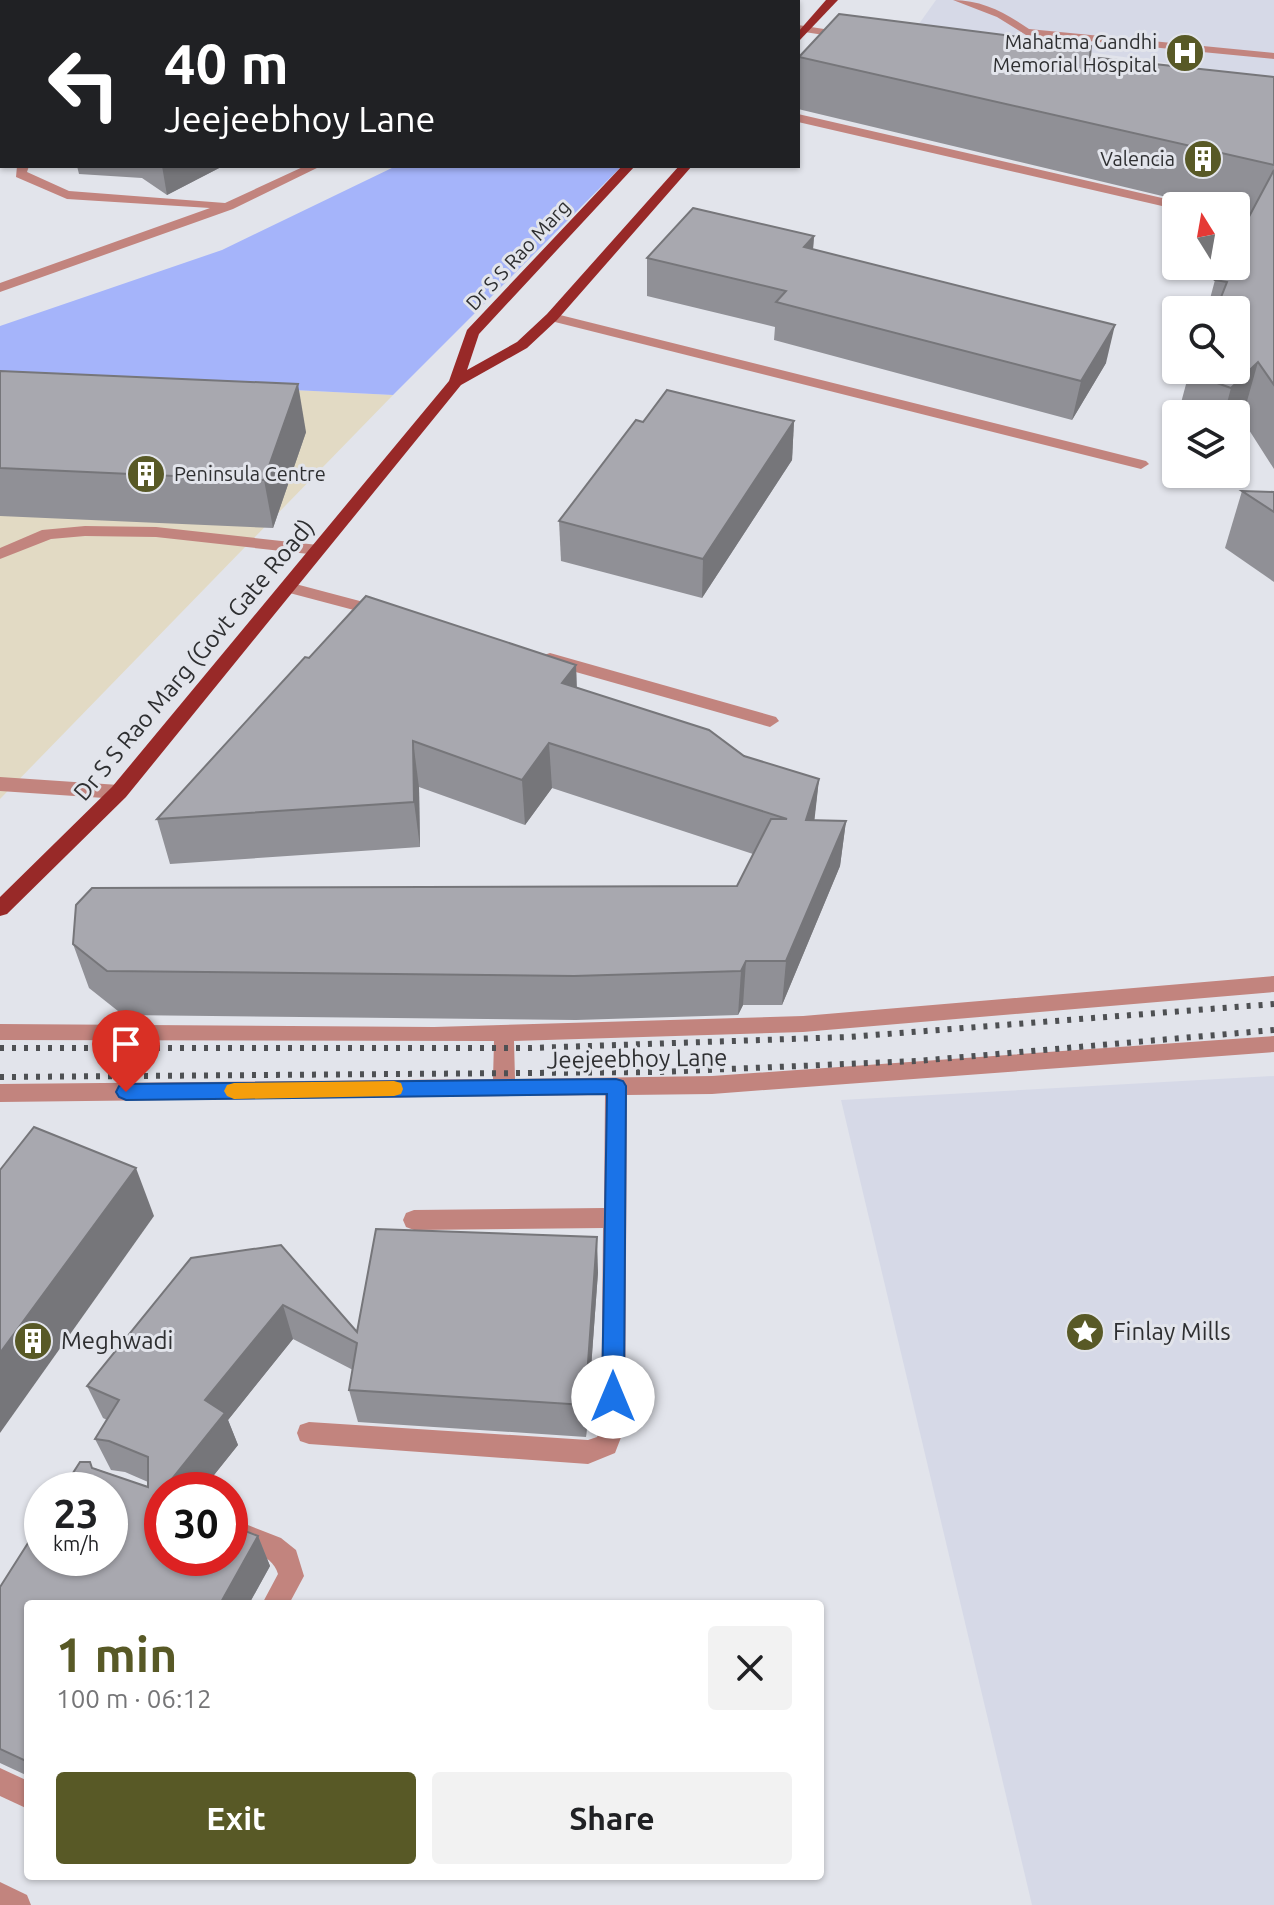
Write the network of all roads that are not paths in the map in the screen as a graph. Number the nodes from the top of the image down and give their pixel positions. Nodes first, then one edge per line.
1 (832, 0) edge
2 (959, 0) edge
3 (801, 32) edge
4 (863, 38) edge
5 (1274, 56) edge
6 (800, 118) edge
7 (22, 168) edge
8 (311, 168) edge
9 (627, 168) edge
10 (684, 168) edge
11 (1162, 202) edge
12 (228, 206) junction
13 (0, 288) edge
14 (552, 317) junction
15 (456, 382) junction
16 (1141, 464) dead end
17 (318, 550) junction
18 (0, 554) edge
19 (288, 587) junction
20 (408, 619) edge
21 (528, 653) edge
22 (770, 721) dead end
23 (0, 784) edge
24 (119, 792) junction
25 (0, 909) edge
26 (1274, 984) edge
27 (0, 1032) edge
28 (504, 1032) junction
29 (1274, 1044) edge
30 (616, 1086) junction
31 (504, 1087) junction
32 (0, 1093) edge
33 (615, 1218) junction
34 (414, 1220) dead end
35 (309, 1433) dead end
36 (248, 1537) edge
37 (277, 1600) edge
38 (0, 1782) edge
39 (24, 1793) edge
40 (0, 1896) edge
41 (17, 1905) edge

1 - 3 main road
2 - 5 street
3 - 4 street
6 - 11 street
7 - 12 street
8 - 12 street
9 - 15 main road, Dr S S Rao Marg
10 - 14 main road, Dr S S Rao Marg (Govt Gate Road)
12 - 13 street
14 - 15 main road, Dr S S Rao Marg (Govt Gate Road)
14 - 16 street
15 - 17 main road, Dr S S Rao Marg (Govt Gate Road)
17 - 18 street
17 - 19 main road, Dr S S Rao Marg (Govt Gate Road)
19 - 20 street
19 - 24 main road, Dr S S Rao Marg (Govt Gate Road)
21 - 22 street
23 - 24 street
24 - 25 main road, Dr S S Rao Marg (Govt Gate Road)
26 - 28 street
27 - 28 street
28 - 31 street
29 - 30 street, Jeejeebhoy Lane
30 - 31 street, Jeejeebhoy Lane
30 - 33 street
31 - 32 street, Jeejeebhoy Lane
33 - 34 street
33 - 35 street
36 - 37 street
38 - 39 street
40 - 41 street

